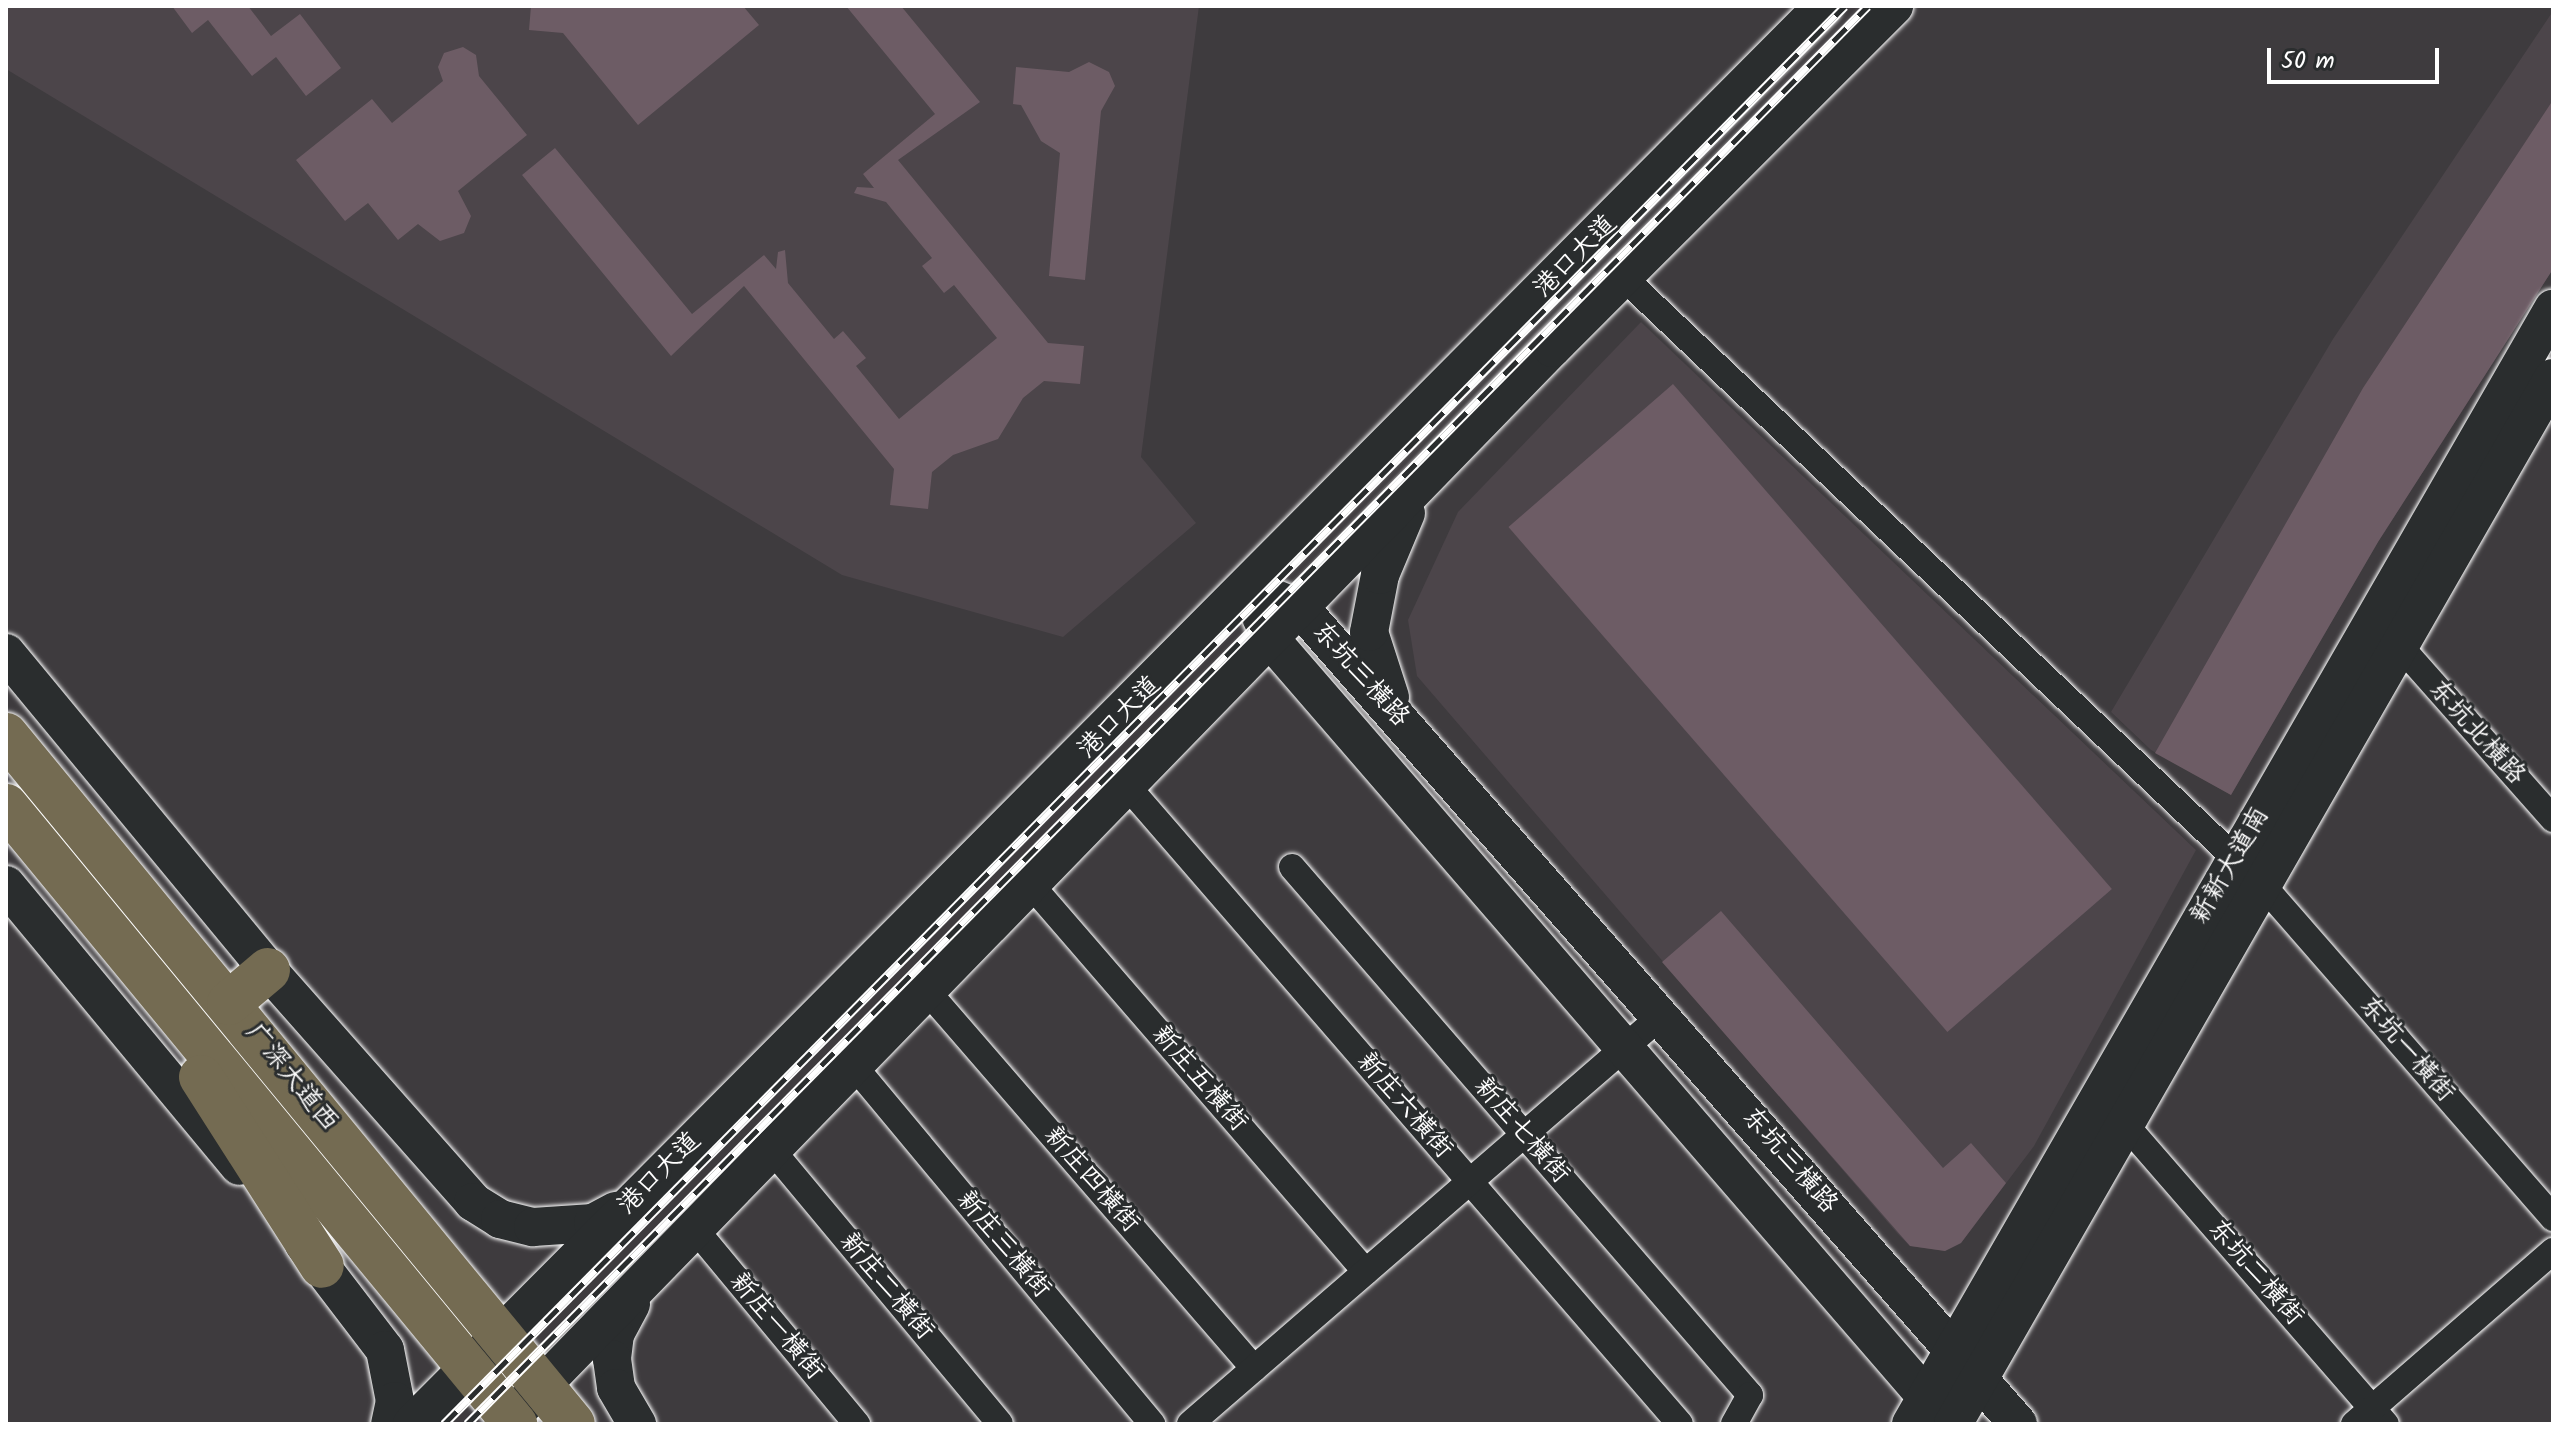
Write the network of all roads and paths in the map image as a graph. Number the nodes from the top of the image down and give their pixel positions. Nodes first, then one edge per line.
1 (1823, 6) edge
2 (1894, 6) edge
3 (1623, 277) junction
4 (2553, 309) edge
5 (2553, 378) edge
6 (1415, 491) junction
7 (1249, 588) junction
8 (1302, 610) junction
9 (1272, 641) junction
10 (2400, 646) junction
11 (6, 653) edge
12 (1398, 718) junction
13 (6, 735) edge
14 (1128, 787) junction
15 (6, 806) edge
16 (2553, 819) edge
17 (1292, 867) dead end
18 (2248, 870) junction
19 (6, 885) edge
20 (1032, 886) junction
21 (135, 965) junction
22 (268, 970) junction
23 (928, 992) junction
24 (229, 1003) junction
25 (1661, 1016) junction
26 (1624, 1048) junction
27 (854, 1066) junction
28 (2124, 1123) junction
29 (1524, 1135) junction
30 (772, 1150) junction
31 (1470, 1182) junction
32 (629, 1204) junction
33 (2553, 1218) edge
34 (695, 1229) junction
35 (2553, 1251) edge
36 (322, 1266) junction
37 (1366, 1272) junction
38 (648, 1278) junction
39 (500, 1335) junction
40 (1953, 1347) junction
41 (468, 1368) junction
42 (1254, 1368) junction
43 (1979, 1379) junction
44 (541, 1386) junction
45 (1935, 1418) edge
46 (2371, 1419) edge
47 (510, 1422) edge
48 (390, 1424) edge
49 (412, 1424) edge
50 (573, 1424) edge
51 (637, 1424) edge
52 (857, 1424) edge
53 (1000, 1424) edge
54 (1152, 1424) edge
55 (1190, 1424) edge
56 (1680, 1424) edge
57 (1734, 1424) edge
58 (2018, 1424) edge

1 - 7 street, 港口大道
2 - 3 street, 港口大道
3 - 6 street, 港口大道
3 - 18 street, 东坑一横街
4 - 18 street, 新新大道南
5 - 10 street, 新新大道南
6 - 8 street, 港口大道
6 - 12 street
7 - 8 street, 东坑三横路
7 - 9 street, 东坑三横路
7 - 32 street, 港口大道
8 - 9 street, 港口大道
8 - 12 street, 东坑三横路
9 - 14 street, 港口大道
9 - 26 street, 东坑三横路
10 - 16 street, 东坑北横路
10 - 18 street, 新新大道南
11 - 22 street
12 - 25 street, 东坑三横路
13 - 24 highway, 广深大道西
14 - 20 street, 港口大道
14 - 31 street, 新庄六横街
15 - 21 highway, 广深大道西
17 - 29 street, 新庄七横街
18 - 28 street, 新新大道南
18 - 33 street, 东坑一横街
18 - 40 street, 新新大道南
19 - 36 street
20 - 23 street, 港口大道
20 - 37 street, 新庄五横街
21 - 36 highway
21 - 41 highway, 广深大道西
22 - 24 highway
22 - 32 street
23 - 27 street, 港口大道
23 - 42 street, 新庄四横街
24 - 39 highway, 广深大道西
25 - 26 street
25 - 40 street, 东坑三横路
26 - 29 street
26 - 45 street, 东坑三横路
27 - 30 street, 港口大道
27 - 54 street, 新庄三横街
28 - 43 street, 新新大道南
28 - 46 street, 东坑二横街
29 - 31 street
29 - 57 street, 新庄七横街
30 - 34 street, 港口大道
30 - 53 street, 新庄二横街
31 - 37 street
31 - 56 street, 新庄六横街
32 - 39 street, 港口大道
34 - 38 street, 港口大道
34 - 52 street, 新庄一横街
35 - 46 street
36 - 48 street
37 - 42 street
38 - 44 street, 港口大道
38 - 51 street
39 - 41 street, 港口大道
39 - 44 highway, 广深大道西
40 - 43 street, 东坑三横路
40 - 45 street, 新新大道南
41 - 47 highway, 广深大道西
41 - 49 street, 港口大道
42 - 55 street
43 - 45 street, 新新大道南
43 - 58 street, 东坑三横路
44 - 47 street, 港口大道
44 - 50 highway, 广深大道西

